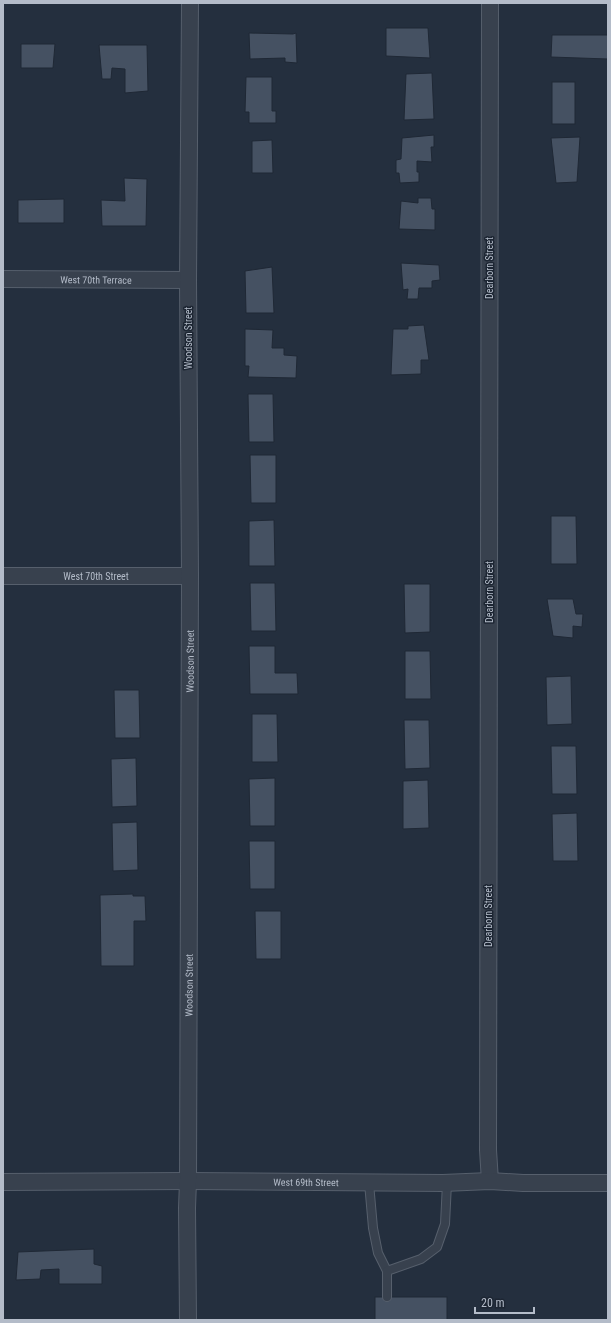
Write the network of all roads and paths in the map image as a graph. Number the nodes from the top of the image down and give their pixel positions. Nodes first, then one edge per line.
1 (190, 3) edge
2 (490, 3) edge
3 (3, 280) edge
4 (188, 280) junction
5 (3, 576) edge
6 (190, 576) junction
7 (188, 1181) junction
8 (490, 1181) junction
9 (3, 1182) edge
10 (369, 1183) junction
11 (447, 1183) junction
12 (608, 1183) edge
13 (387, 1271) junction
14 (387, 1297) dead end
15 (188, 1320) edge

1 - 4 street, Woodson Street
2 - 8 street, Dearborn Street
3 - 4 street, West 70th Terrace
4 - 6 street, Woodson Street
5 - 6 street, West 70th Street
6 - 7 street, Woodson Street
7 - 9 street, West 69th Street
7 - 10 street, West 69th Street
7 - 15 street, Woodson Street
8 - 11 street, West 69th Street
8 - 12 street, West 69th Street
10 - 11 street, West 69th Street
10 - 13 lane
11 - 13 lane
13 - 14 lane

